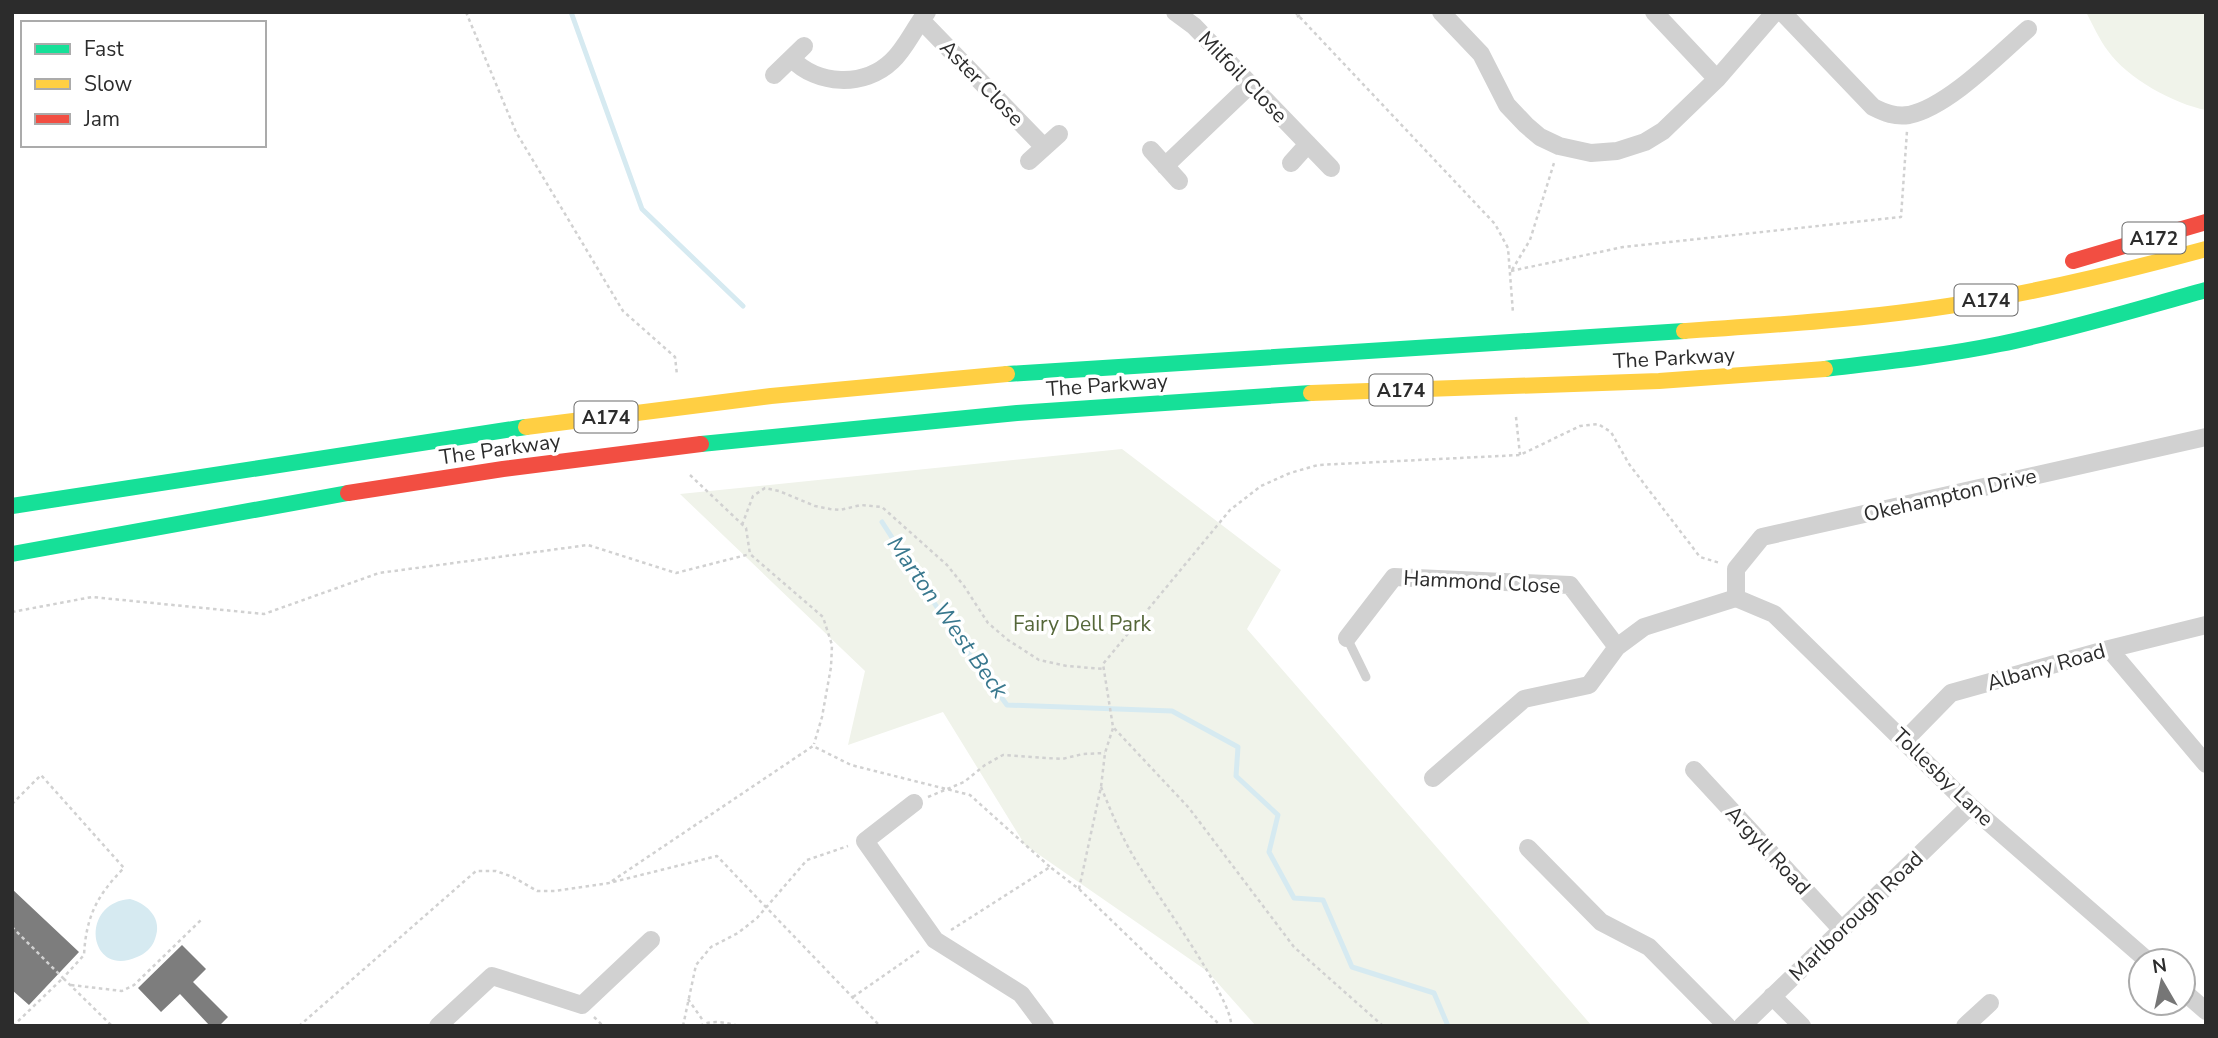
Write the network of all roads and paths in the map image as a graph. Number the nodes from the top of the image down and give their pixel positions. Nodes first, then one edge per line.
1 (466, 12) edge
2 (1175, 12) edge
3 (1295, 12) edge
4 (1304, 12) edge
5 (1441, 12) edge
6 (1654, 12) edge
7 (1775, 12) edge
8 (1782, 12) edge
9 (924, 16) edge
10 (1297, 17) junction
11 (2028, 29) dead end
12 (774, 75) dead end
13 (1717, 79) junction
14 (1250, 85) junction
15 (1908, 115) junction
16 (1059, 134) dead end
17 (1308, 144) junction
18 (1044, 146) junction
19 (1559, 146) junction
20 (1151, 150) dead end
21 (1029, 161) dead end
22 (1291, 163) dead end
23 (1165, 166) junction
24 (1331, 168) dead end
25 (1179, 181) dead end
26 (2206, 222) edge
27 (2206, 249) edge
28 (2054, 266) dead end
29 (1511, 271) junction
30 (2206, 290) edge
31 (1919, 294) dead end
32 (1513, 313) dead end
33 (2156, 321) dead end
34 (1762, 324) junction
35 (2004, 342) junction
36 (677, 375) dead end
37 (1516, 417) dead end
38 (2206, 437) edge
39 (1520, 455) junction
40 (690, 475) dead end
41 (12, 506) edge
42 (742, 525) junction
43 (750, 554) junction
44 (12, 555) edge
45 (1736, 569) junction
46 (1737, 598) junction
47 (12, 612) edge
48 (2206, 625) edge
49 (1346, 638) joint
50 (1617, 647) junction
51 (2109, 649) junction
52 (1103, 666) junction
53 (1366, 677) dead end
54 (1113, 727) junction
55 (1904, 741) junction
56 (813, 746) junction
57 (1105, 753) junction
58 (2206, 764) edge
59 (1694, 770) dead end
60 (1433, 778) dead end
61 (1101, 787) junction
62 (949, 789) junction
63 (914, 803) joint
64 (12, 804) edge
65 (1970, 806) junction
66 (865, 841) junction
67 (1528, 848) dead end
68 (1051, 867) junction
69 (609, 883) junction
70 (1079, 889) junction
71 (765, 907) junction
72 (201, 920) dead end
73 (12, 927) edge
74 (1842, 930) junction
75 (651, 940) dead end
76 (935, 940) junction
77 (2132, 947) edge
78 (63, 978) junction
79 (71, 985) junction
80 (1772, 996) junction
81 (853, 997) junction
82 (688, 999) junction
83 (1990, 1003) dead end
84 (705, 1023) junction
85 (13, 1026) edge
86 (112, 1026) edge
87 (299, 1026) edge
88 (438, 1026) edge
89 (683, 1026) edge
90 (700, 1026) edge
91 (739, 1026) edge
92 (880, 1026) edge
93 (1045, 1026) edge
94 (1221, 1026) edge
95 (1231, 1026) edge
96 (1383, 1026) edge
97 (1727, 1026) edge
98 (1742, 1026) edge
99 (1802, 1026) edge
100 (1965, 1026) edge

1 - 36 path
2 - 14 street, Milfoil Close
3 - 10 path
4 - 10 path
5 - 19 street
6 - 13 street
7 - 13 street
8 - 15 street
9 - 12 street
9 - 18 street, Aster Close
10 - 29 path
11 - 15 street
13 - 19 street
14 - 17 street, Milfoil Close
14 - 23 street
15 - 29 path
16 - 18 street
17 - 22 street
17 - 24 street, Milfoil Close
18 - 21 street
19 - 29 path
20 - 23 street
23 - 25 street
26 - 28 highway, A172
27 - 34 highway, The Parkway / A174
29 - 32 path
30 - 35 highway, The Parkway / A174
31 - 34 highway
33 - 35 highway, A174
34 - 41 highway, The Parkway / A174
35 - 44 highway, The Parkway / A174
37 - 39 path
38 - 45 street, Okehampton Drive
39 - 45 path
39 - 52 path
40 - 42 path
42 - 43 path
42 - 52 path
43 - 47 path
43 - 56 path
45 - 46 street
46 - 50 street
46 - 55 street, Tollesby Lane
48 - 51 street, Albany Road
49 - 50 street, Hammond Close
49 - 53 lane
50 - 60 street
51 - 55 street, Albany Road
51 - 58 street
52 - 54 path
54 - 57 path
54 - 96 path
55 - 65 street, Tollesby Lane
56 - 62 path
56 - 69 path
57 - 61 path
57 - 62 path
59 - 74 street, Argyll Road
61 - 70 path
61 - 95 path
62 - 63 path
62 - 68 path
63 - 66 street
64 - 78 path
65 - 74 street, Marlborough Road
65 - 77 street, Tollesby Lane
66 - 71 path
66 - 76 street
67 - 97 street
68 - 70 path
68 - 76 path
69 - 71 path
69 - 87 path
70 - 94 path
71 - 81 path
71 - 82 path
72 - 79 path
73 - 78 path
74 - 80 street, Marlborough Road
75 - 88 street
76 - 81 path
76 - 93 street
78 - 79 path
78 - 85 path
79 - 86 path
80 - 98 street, Marlborough Road
80 - 99 street
81 - 92 path
82 - 84 path
82 - 89 path
83 - 100 street
84 - 90 path
84 - 91 path

